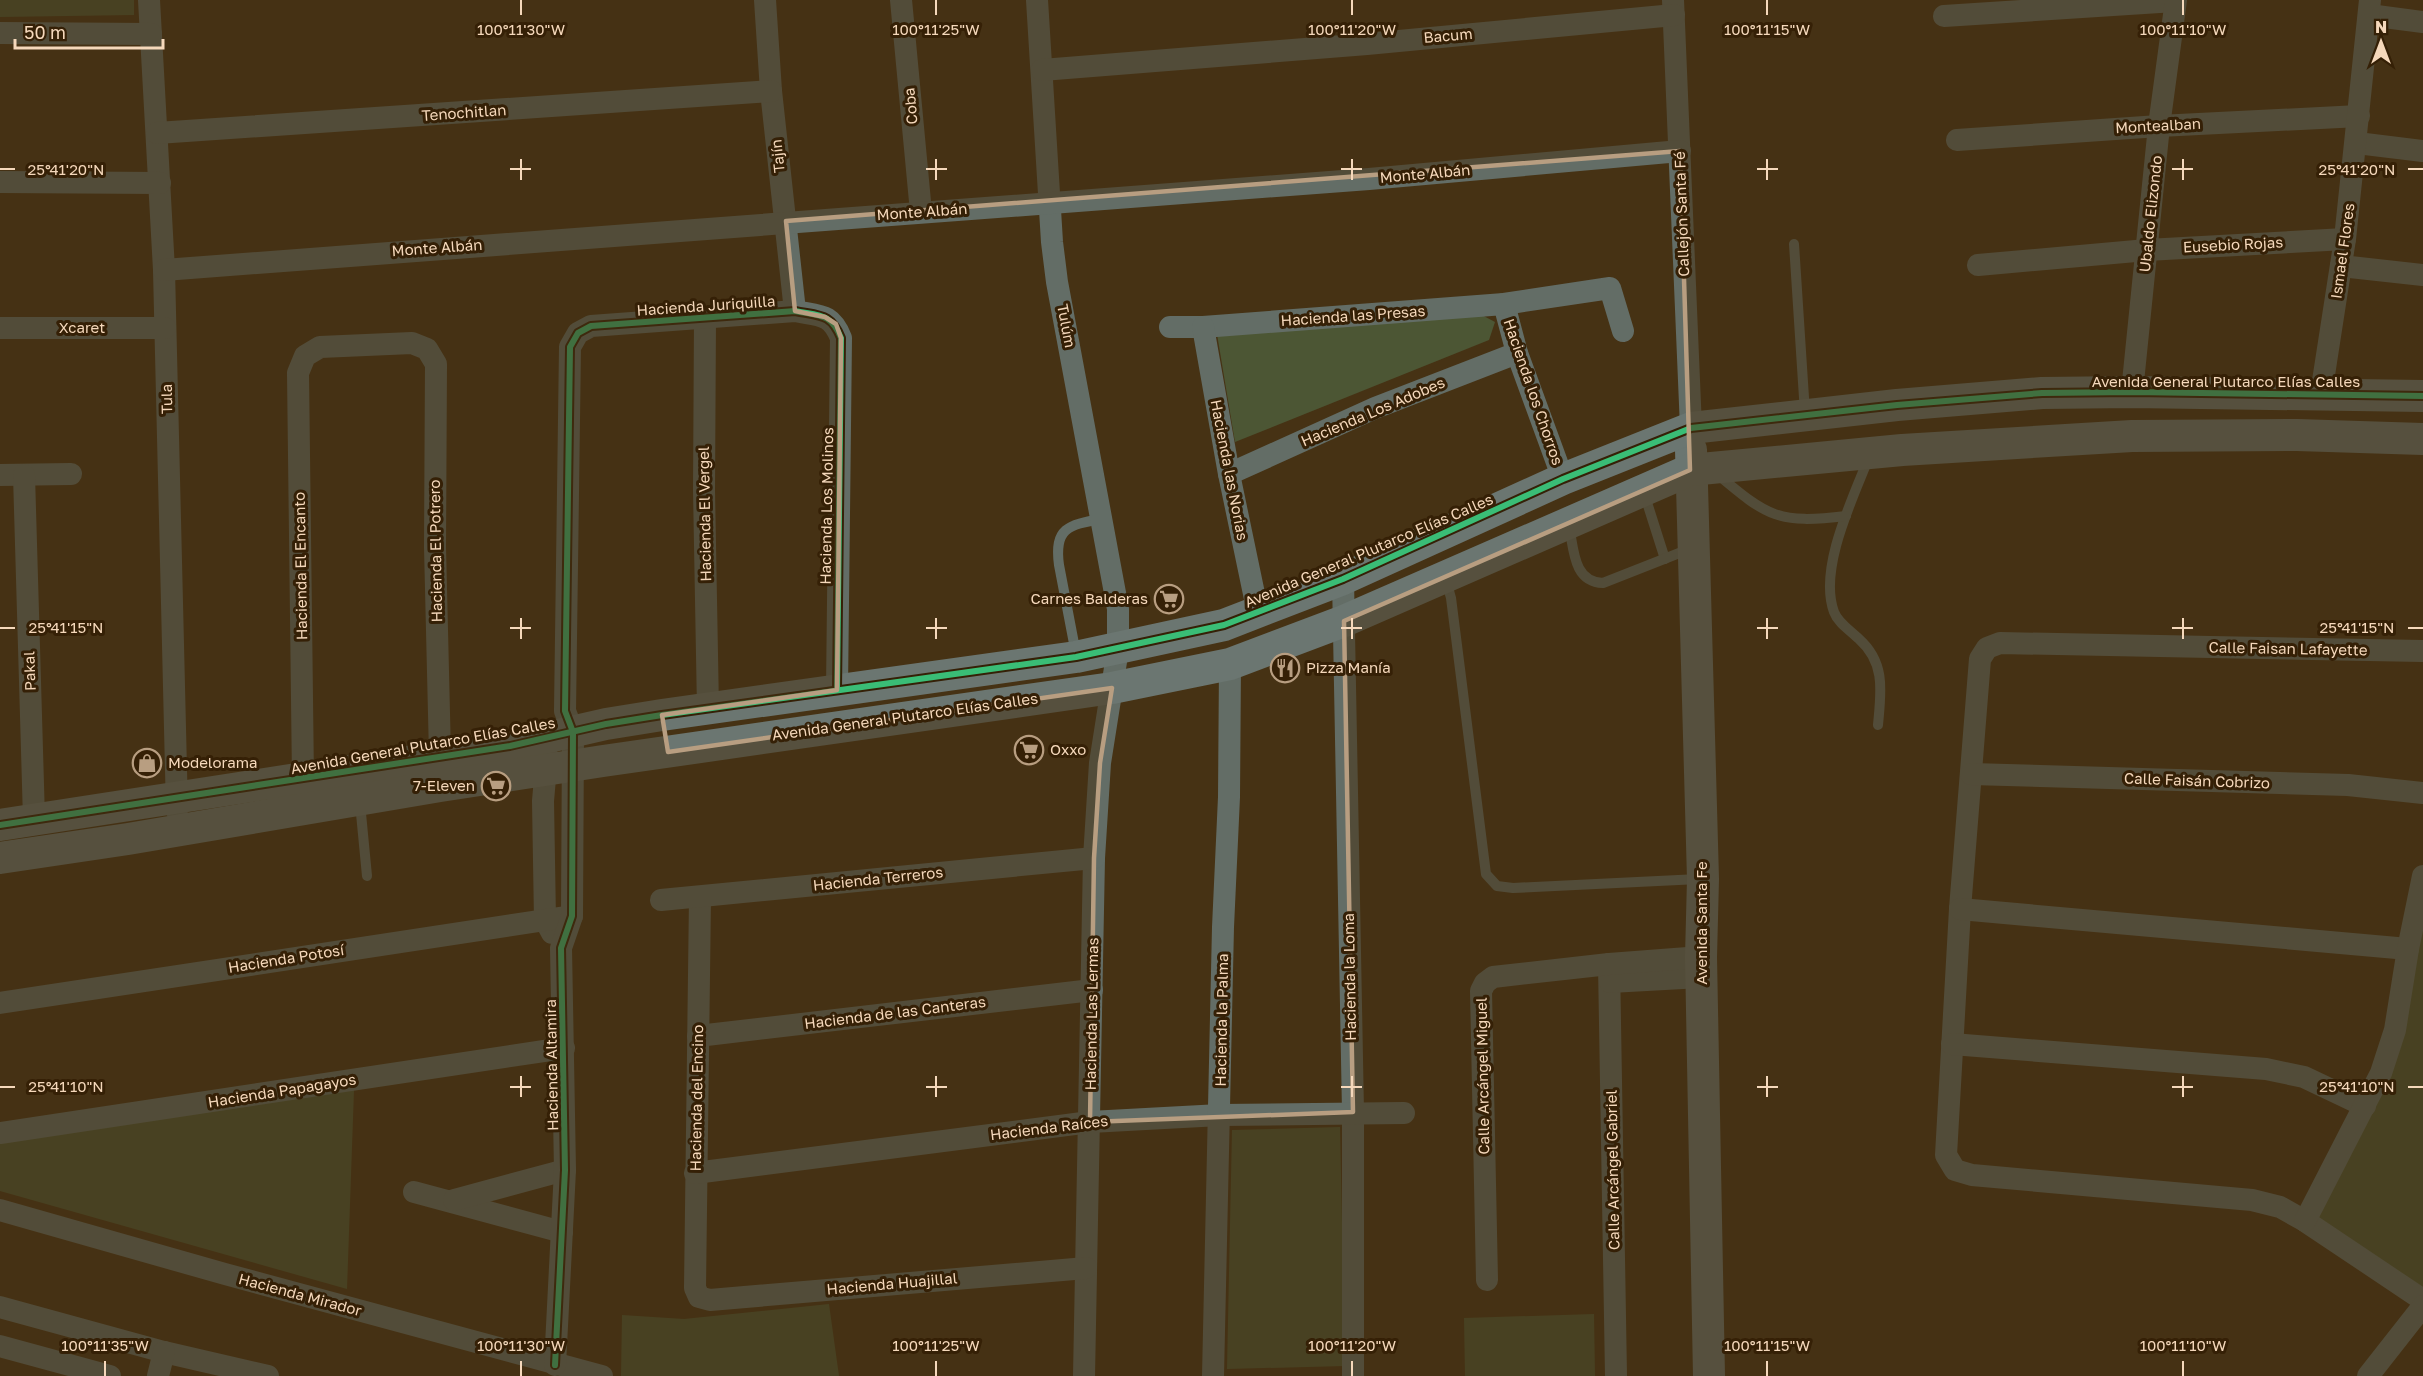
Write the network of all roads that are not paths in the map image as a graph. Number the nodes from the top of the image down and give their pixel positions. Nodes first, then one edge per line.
1 (154, 0) edge
2 (765, 0) edge
3 (901, 0) edge
4 (1037, 0) edge
5 (2176, 1) edge
6 (1673, 7) edge
7 (2369, 8) edge
8 (1944, 16) dead end
9 (2423, 22) edge
10 (0, 33) edge
11 (151, 34) junction
12 (1042, 70) junction
13 (771, 91) junction
14 (2360, 116) junction
15 (2159, 126) junction
16 (157, 133) junction
17 (1956, 140) dead end
18 (2357, 143) junction
19 (1680, 151) junction
20 (2423, 151) edge
21 (0, 182) edge
22 (160, 183) junction
23 (1049, 203) junction
24 (921, 212) junction
25 (786, 221) junction
26 (2345, 239) junction
27 (1794, 244) dead end
28 (2147, 250) junction
29 (1978, 265) dead end
30 (2341, 266) junction
31 (164, 270) junction
32 (2423, 275) edge
33 (1504, 304) junction
34 (795, 311) junction
35 (705, 319) junction
36 (836, 324) joint
37 (1170, 327) dead end
38 (1203, 327) junction
39 (0, 328) edge
40 (165, 328) junction
41 (1623, 331) dead end
42 (1517, 353) junction
43 (305, 356) joint
44 (2132, 392) junction
45 (2322, 394) junction
46 (2423, 396) edge
47 (1897, 405) junction
48 (1805, 416) junction
49 (1691, 428) junction
50 (2423, 439) edge
51 (1902, 450) junction
52 (1870, 454) junction
53 (1700, 469) junction
54 (71, 474) dead end
55 (1229, 474) junction
56 (0, 475) edge
57 (24, 475) junction
58 (1563, 479) junction
59 (1643, 490) junction
60 (1846, 516) junction
61 (1101, 519) junction
62 (1569, 523) junction
63 (1679, 554) junction
64 (1446, 577) junction
65 (1343, 579) junction
66 (1258, 613) junction
67 (1344, 621) junction
68 (1118, 650) junction
69 (2423, 651) edge
70 (1076, 657) junction
71 (1230, 664) junction
72 (1112, 688) junction
73 (837, 690) junction
74 (708, 709) junction
75 (662, 715) junction
76 (1878, 725) dead end
77 (563, 727) junction
78 (668, 752) junction
79 (440, 755) junction
80 (559, 768) junction
81 (1971, 774) junction
82 (303, 778) junction
83 (2423, 793) edge
84 (177, 798) junction
85 (360, 800) junction
86 (34, 819) junction
87 (0, 825) edge
88 (177, 831) junction
89 (0, 858) edge
90 (1094, 858) junction
91 (367, 876) dead end
92 (2423, 876) edge
93 (1702, 879) junction
94 (700, 897) junction
95 (661, 900) dead end
96 (1960, 909) junction
97 (572, 916) junction
98 (545, 920) junction
99 (561, 948) junction
100 (2408, 949) junction
101 (1701, 967) junction
102 (1610, 973) junction
103 (1092, 990) junction
104 (0, 1003) edge
105 (698, 1036) junction
106 (1952, 1044) junction
107 (564, 1048) junction
108 (2365, 1106) junction
109 (1353, 1112) junction
110 (1404, 1113) dead end
111 (1220, 1115) junction
112 (1090, 1122) junction
113 (0, 1134) edge
114 (566, 1170) junction
115 (695, 1173) junction
116 (414, 1192) dead end
117 (452, 1200) junction
118 (0, 1210) edge
119 (2305, 1221) junction
120 (562, 1232) junction
121 (1086, 1268) junction
122 (1487, 1280) dead end
123 (699, 1297) joint
124 (2423, 1299) edge
125 (2423, 1306) edge
126 (0, 1307) edge
127 (0, 1346) edge
128 (164, 1352) junction
129 (555, 1365) junction
130 (110, 1376) edge
131 (158, 1376) edge
132 (268, 1376) edge
133 (602, 1376) edge
134 (1084, 1376) edge
135 (1213, 1376) edge
136 (1353, 1376) edge
137 (1616, 1376) edge
138 (1709, 1376) edge
139 (2368, 1376) edge

1 - 11 street, Tula
2 - 13 street, Tajín
3 - 24 street, Coba
4 - 12 street, Tulúm
5 - 8 street
5 - 15 street, Ubaldo Elizondo
6 - 12 street, Bacum
6 - 19 street, Callejón Santa Fé
7 - 9 street
7 - 14 street, Ismael Flores
10 - 11 street
11 - 16 street, Tula
12 - 23 street, Tulúm
13 - 16 street, Tenochitlan
13 - 25 street, Tajín
14 - 15 street, Montealban
14 - 18 street, Ismael Flores
15 - 17 street, Montealban
15 - 28 street, Ubaldo Elizondo
16 - 22 street, Tula
18 - 20 street
18 - 26 street, Ismael Flores
19 - 23 street, Monte Albán
19 - 49 street, Callejón Santa Fé
21 - 22 street
22 - 31 street, Tula
23 - 24 street, Monte Albán
23 - 61 street, Tulúm
24 - 25 street, Monte Albán
25 - 31 street, Monte Albán
25 - 34 street, Tajín
26 - 28 street, Eusebio Rojas
26 - 30 street, Ismael Flores
27 - 48 lane
28 - 29 street, Eusebio Rojas
28 - 44 street, Ubaldo Elizondo
30 - 32 street
30 - 45 street, Ismael Flores
31 - 40 street, Tula
33 - 38 street, Hacienda las Presas
33 - 41 street, Hacienda las Presas
33 - 42 street, Hacienda los Chorros
34 - 35 street, Hacienda Juriquilla
34 - 36 street, Hacienda Juriquilla
35 - 74 street, Hacienda El Vergel
35 - 77 street, Hacienda Juriquilla
36 - 73 street, Hacienda Los Molinos
37 - 38 street, Hacienda las Presas
38 - 55 street, Hacienda las Norias
39 - 40 street, Xcaret
40 - 84 street, Tula
42 - 55 street, Hacienda Los Adobes
42 - 58 street, Hacienda los Chorros
43 - 79 street, Hacienda El Potrero
43 - 82 street, Hacienda El Encanto
44 - 45 street, Avenida General Plutarco Elías Calles
44 - 47 street, Avenida General Plutarco Elías Calles
45 - 46 street, Avenida General Plutarco Elías Calles
47 - 48 street, Avenida General Plutarco Elías Calles
47 - 51 street
48 - 49 street, Avenida General Plutarco Elías Calles
49 - 53 street, Avenida Santa Fe
49 - 58 street, Avenida General Plutarco Elías Calles
50 - 51 street, Avenida General Plutarco Elías Calles
51 - 52 street, Avenida General Plutarco Elías Calles
52 - 53 street, Avenida General Plutarco Elías Calles
52 - 60 lane
53 - 59 street, Avenida General Plutarco Elías Calles
53 - 60 lane
53 - 63 street, Avenida Santa Fe
54 - 57 street
55 - 66 street, Hacienda las Norias
56 - 57 street
57 - 86 street, Pakal
58 - 65 street, Avenida General Plutarco Elías Calles
59 - 62 street, Avenida General Plutarco Elías Calles
59 - 63 lane
60 - 76 lane
61 - 68 street, Tulúm
61 - 70 lane
62 - 63 lane
62 - 64 street, Avenida General Plutarco Elías Calles
63 - 93 street, Avenida Santa Fe
64 - 67 street, Avenida General Plutarco Elías Calles
64 - 93 lane
65 - 66 street, Avenida General Plutarco Elías Calles
65 - 67 street, Hacienda la Loma
66 - 68 street, Avenida General Plutarco Elías Calles
67 - 71 street, Avenida General Plutarco Elías Calles
67 - 109 street, Hacienda la Loma
68 - 70 street, Avenida General Plutarco Elías Calles
68 - 72 street, Tulúm
69 - 81 street, Calle Faisan Lafayette
70 - 73 street, Avenida General Plutarco Elías Calles
71 - 72 street, Avenida General Plutarco Elías Calles
71 - 111 street, Hacienda la Palma
72 - 78 street, Avenida General Plutarco Elías Calles
72 - 90 street, Hacienda Las Lermas
73 - 74 street, Avenida General Plutarco Elías Calles
74 - 75 street, Avenida General Plutarco Elías Calles
75 - 77 street, Avenida General Plutarco Elías Calles
75 - 78 street
77 - 79 street, Avenida General Plutarco Elías Calles
77 - 80 street
78 - 80 street, Avenida General Plutarco Elías Calles
79 - 82 street, Avenida General Plutarco Elías Calles
80 - 85 street, Avenida General Plutarco Elías Calles
80 - 97 street, Hacienda Altamira
80 - 98 street, Hacienda Altamira
81 - 83 street, Calle Faisán Cobrizo
81 - 96 street
82 - 84 street, Avenida General Plutarco Elías Calles
84 - 86 street, Avenida General Plutarco Elías Calles
84 - 88 street, Tula
85 - 88 street, Avenida General Plutarco Elías Calles
85 - 91 lane
86 - 87 street, Avenida General Plutarco Elías Calles
88 - 89 street, Avenida General Plutarco Elías Calles
90 - 94 street, Hacienda Terreros
90 - 103 street, Hacienda Las Lermas
92 - 100 street
93 - 101 street, Avenida Santa Fe
94 - 95 street, Hacienda Terreros
94 - 105 street, Hacienda del Encino
96 - 100 street
96 - 106 street
97 - 98 street, Hacienda Potosí
97 - 99 street, Hacienda Altamira
98 - 99 street, Hacienda Altamira
98 - 104 street, Hacienda Potosí
99 - 107 street, Hacienda Altamira
100 - 108 street
101 - 102 street, Calle Arcángel Miguel
101 - 138 street, Avenida Santa Fe
102 - 122 street, Calle Arcángel Miguel
102 - 137 street, Calle Arcángel Gabriel
103 - 105 street, Hacienda de las Canteras
103 - 112 street, Hacienda Las Lermas
105 - 115 street, Hacienda del Encino
106 - 108 street
106 - 119 street
107 - 113 street, Hacienda Papagayos
107 - 114 street, Hacienda Altamira
108 - 119 street
109 - 110 street, Hacienda Raíces
109 - 111 street, Hacienda Raíces
109 - 136 street, Hacienda la Loma
111 - 112 street, Hacienda Raíces
111 - 135 street, Hacienda la Palma
112 - 115 street, Hacienda Raíces
112 - 121 street, Hacienda Las Lermas
114 - 117 street
114 - 120 street, Hacienda Altamira
115 - 123 street, Hacienda del Encino
116 - 117 street
117 - 120 street
118 - 129 street, Hacienda Mirador
119 - 124 street
120 - 129 street, Hacienda Altamira
121 - 123 street, Hacienda Huajillal
121 - 134 street, Hacienda Las Lermas
125 - 139 street
126 - 128 street
127 - 130 street
128 - 131 street
128 - 132 street
129 - 133 street, Hacienda Mirador

